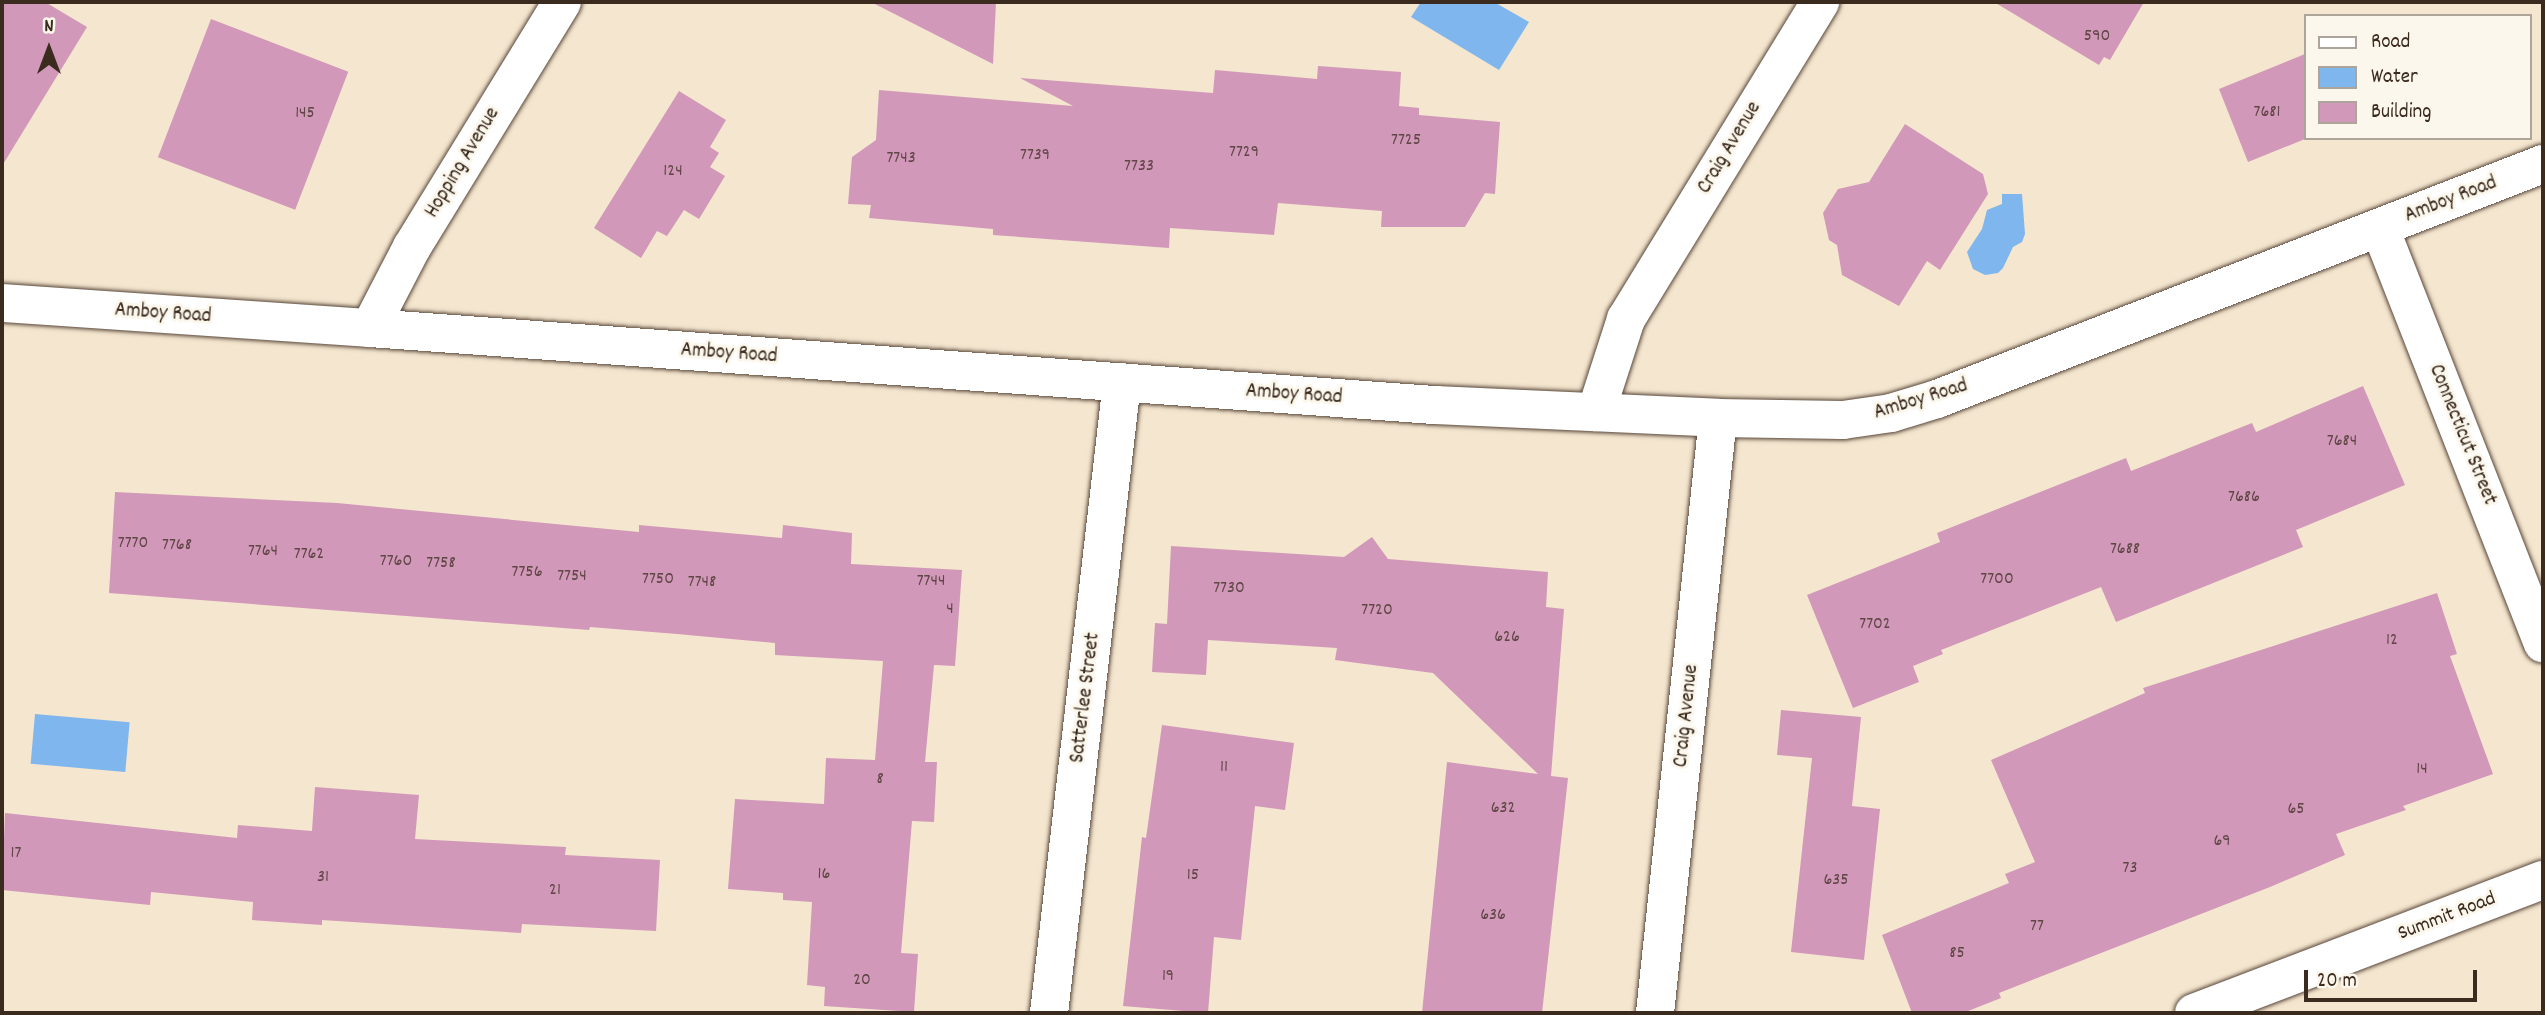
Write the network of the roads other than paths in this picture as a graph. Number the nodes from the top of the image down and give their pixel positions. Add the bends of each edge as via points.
1 (562, 2) edge
2 (1820, 2) edge
3 (2543, 164) edge
4 (2380, 228) junction
5 (2, 303) edge
6 (370, 328) junction
7 (1122, 382) junction
8 (1596, 412) junction
9 (1718, 418) junction
10 (2543, 643) edge
11 (2543, 880) edge
12 (1049, 1013) edge
13 (1655, 1013) edge
14 (2194, 1013) edge

1 - 6 street, Hopping Avenue via 412,247
2 - 8 street, Craig Avenue via 1626,319
3 - 4 street, Amboy Road
4 - 9 street, Amboy Road via 1891,413 1818,421
4 - 10 street, Connecticut Street
5 - 6 street, Amboy Road
6 - 7 street, Amboy Road
7 - 8 street, Amboy Road
7 - 12 street, Satterlee Street
8 - 9 street, Amboy Road
9 - 13 street, Craig Avenue
11 - 14 street, Summit Road

